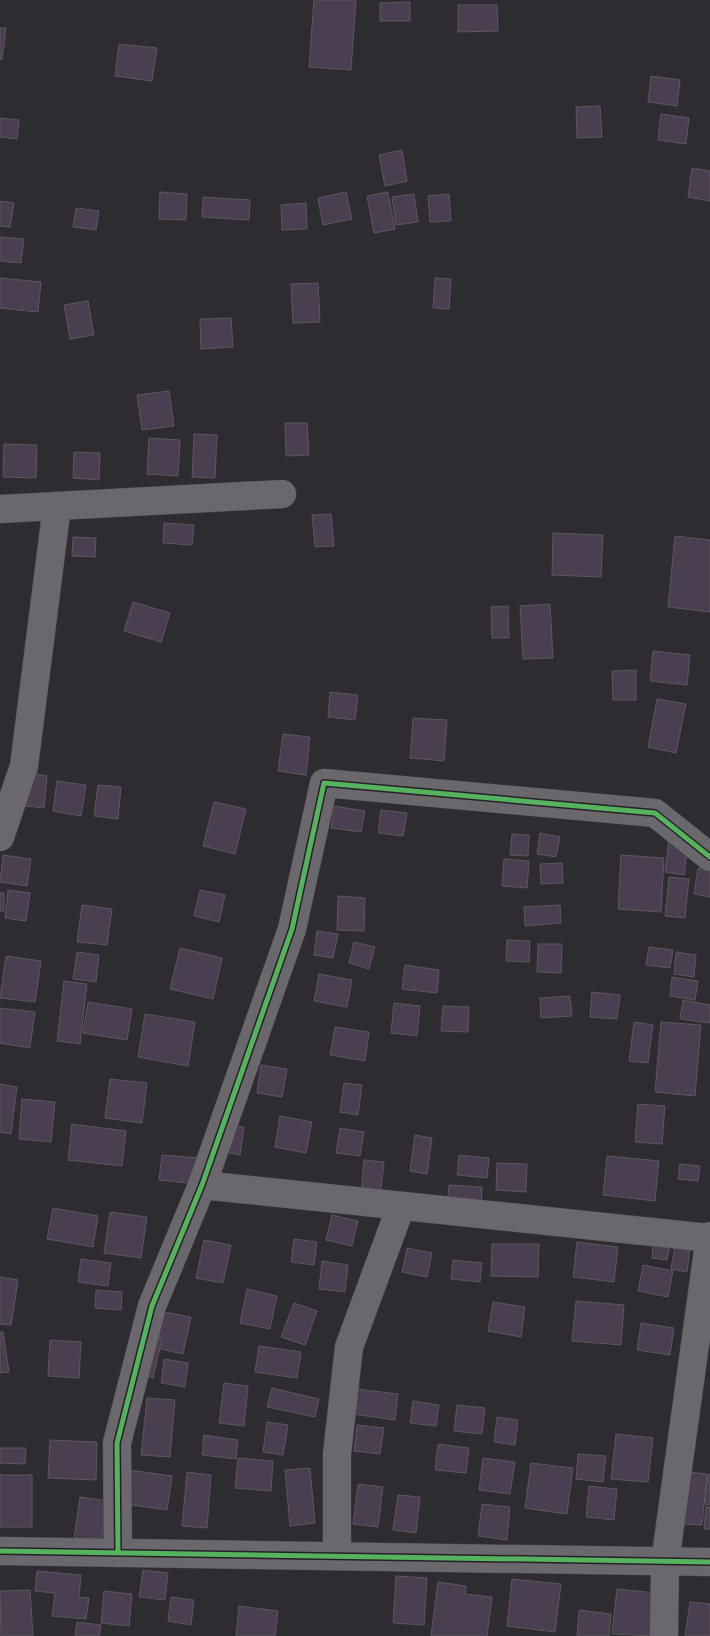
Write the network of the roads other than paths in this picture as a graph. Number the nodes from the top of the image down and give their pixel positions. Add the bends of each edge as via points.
1 (282, 494) dead end
2 (57, 506) junction
3 (0, 509) edge
4 (12, 765) edge
5 (0, 837) edge
6 (710, 857) edge
7 (202, 1185) junction
8 (400, 1206) junction
9 (710, 1237) edge
10 (0, 1551) edge
11 (118, 1553) junction
12 (337, 1556) junction
13 (665, 1562) junction
14 (710, 1562) edge
15 (664, 1636) edge

1 - 2 street
2 - 3 street
2 - 4 street
4 - 5 street
6 - 7 street via 655,813 324,782 292,929
7 - 8 street
7 - 11 street via 152,1306 117,1443
8 - 9 street
8 - 12 street via 349,1347 337,1454
9 - 13 street
10 - 11 street
11 - 12 street
12 - 13 street
13 - 14 street
13 - 15 street

